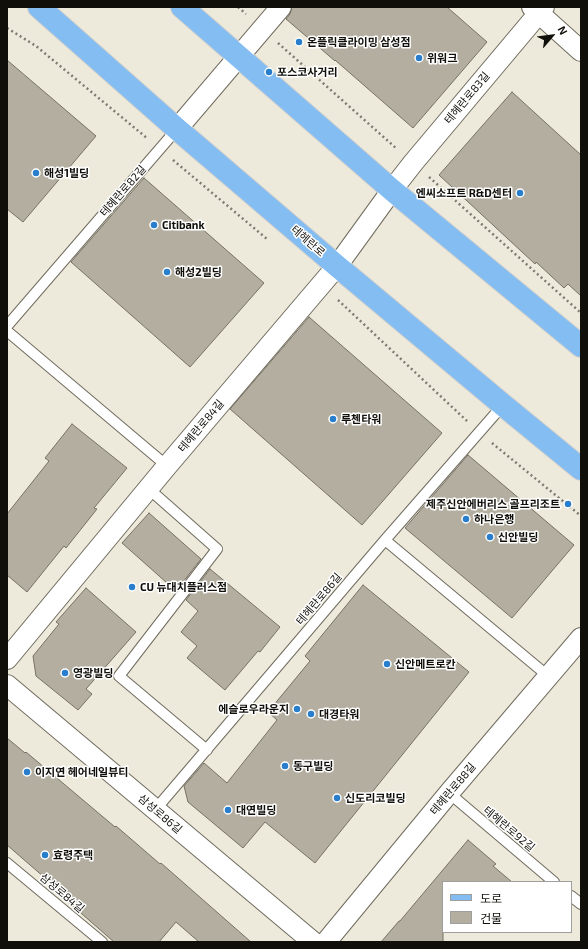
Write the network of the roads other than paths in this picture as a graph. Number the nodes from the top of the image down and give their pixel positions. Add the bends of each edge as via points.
1 (39, 7) edge
2 (182, 7) edge
3 (280, 7) edge
4 (538, 9) edge
5 (581, 51) edge
6 (238, 57) junction
7 (177, 129) junction
8 (392, 190) junction
9 (337, 266) junction
10 (7, 326) edge
11 (7, 331) edge
12 (581, 346) edge
13 (503, 406) junction
14 (167, 466) junction
15 (581, 469) edge
16 (149, 488) junction
17 (385, 540) junction
18 (581, 638) edge
19 (7, 659) edge
20 (548, 676) junction
21 (7, 685) edge
22 (207, 750) junction
23 (449, 793) junction
24 (155, 810) junction
25 (7, 863) edge
26 (553, 881) edge
27 (572, 897) edge
28 (581, 904) edge
29 (102, 942) edge
30 (313, 942) edge
31 (326, 942) edge

1 - 7 main road, 테헤란로
2 - 6 main road
3 - 6 street, 테헤란로82길
4 - 5 street
4 - 8 street, 테헤란로83길
6 - 7 street, 테헤란로82길
6 - 8 main road
7 - 9 main road, 테헤란로
7 - 10 lane, 테헤란로82길
8 - 9 street, 테헤란로84길
8 - 12 main road
9 - 13 main road, 테헤란로
9 - 14 street, 테헤란로84길
11 - 14 lane
13 - 15 main road, 테헤란로
13 - 17 lane, 테헤란로86길
14 - 16 street, 테헤란로84길
16 - 19 street, 테헤란로84길
16 - 22 lane via 217,549 119,676
17 - 20 lane
17 - 22 lane, 테헤란로86길
18 - 20 street, 테헤란로88길
20 - 23 street, 테헤란로88길
21 - 24 street, 삼성로86길
22 - 24 lane, 테헤란로86길
23 - 26 lane, 테헤란로92길
23 - 31 street, 테헤란로88길
24 - 30 street, 삼성로86길
25 - 29 lane, 삼성로84길
27 - 28 lane

